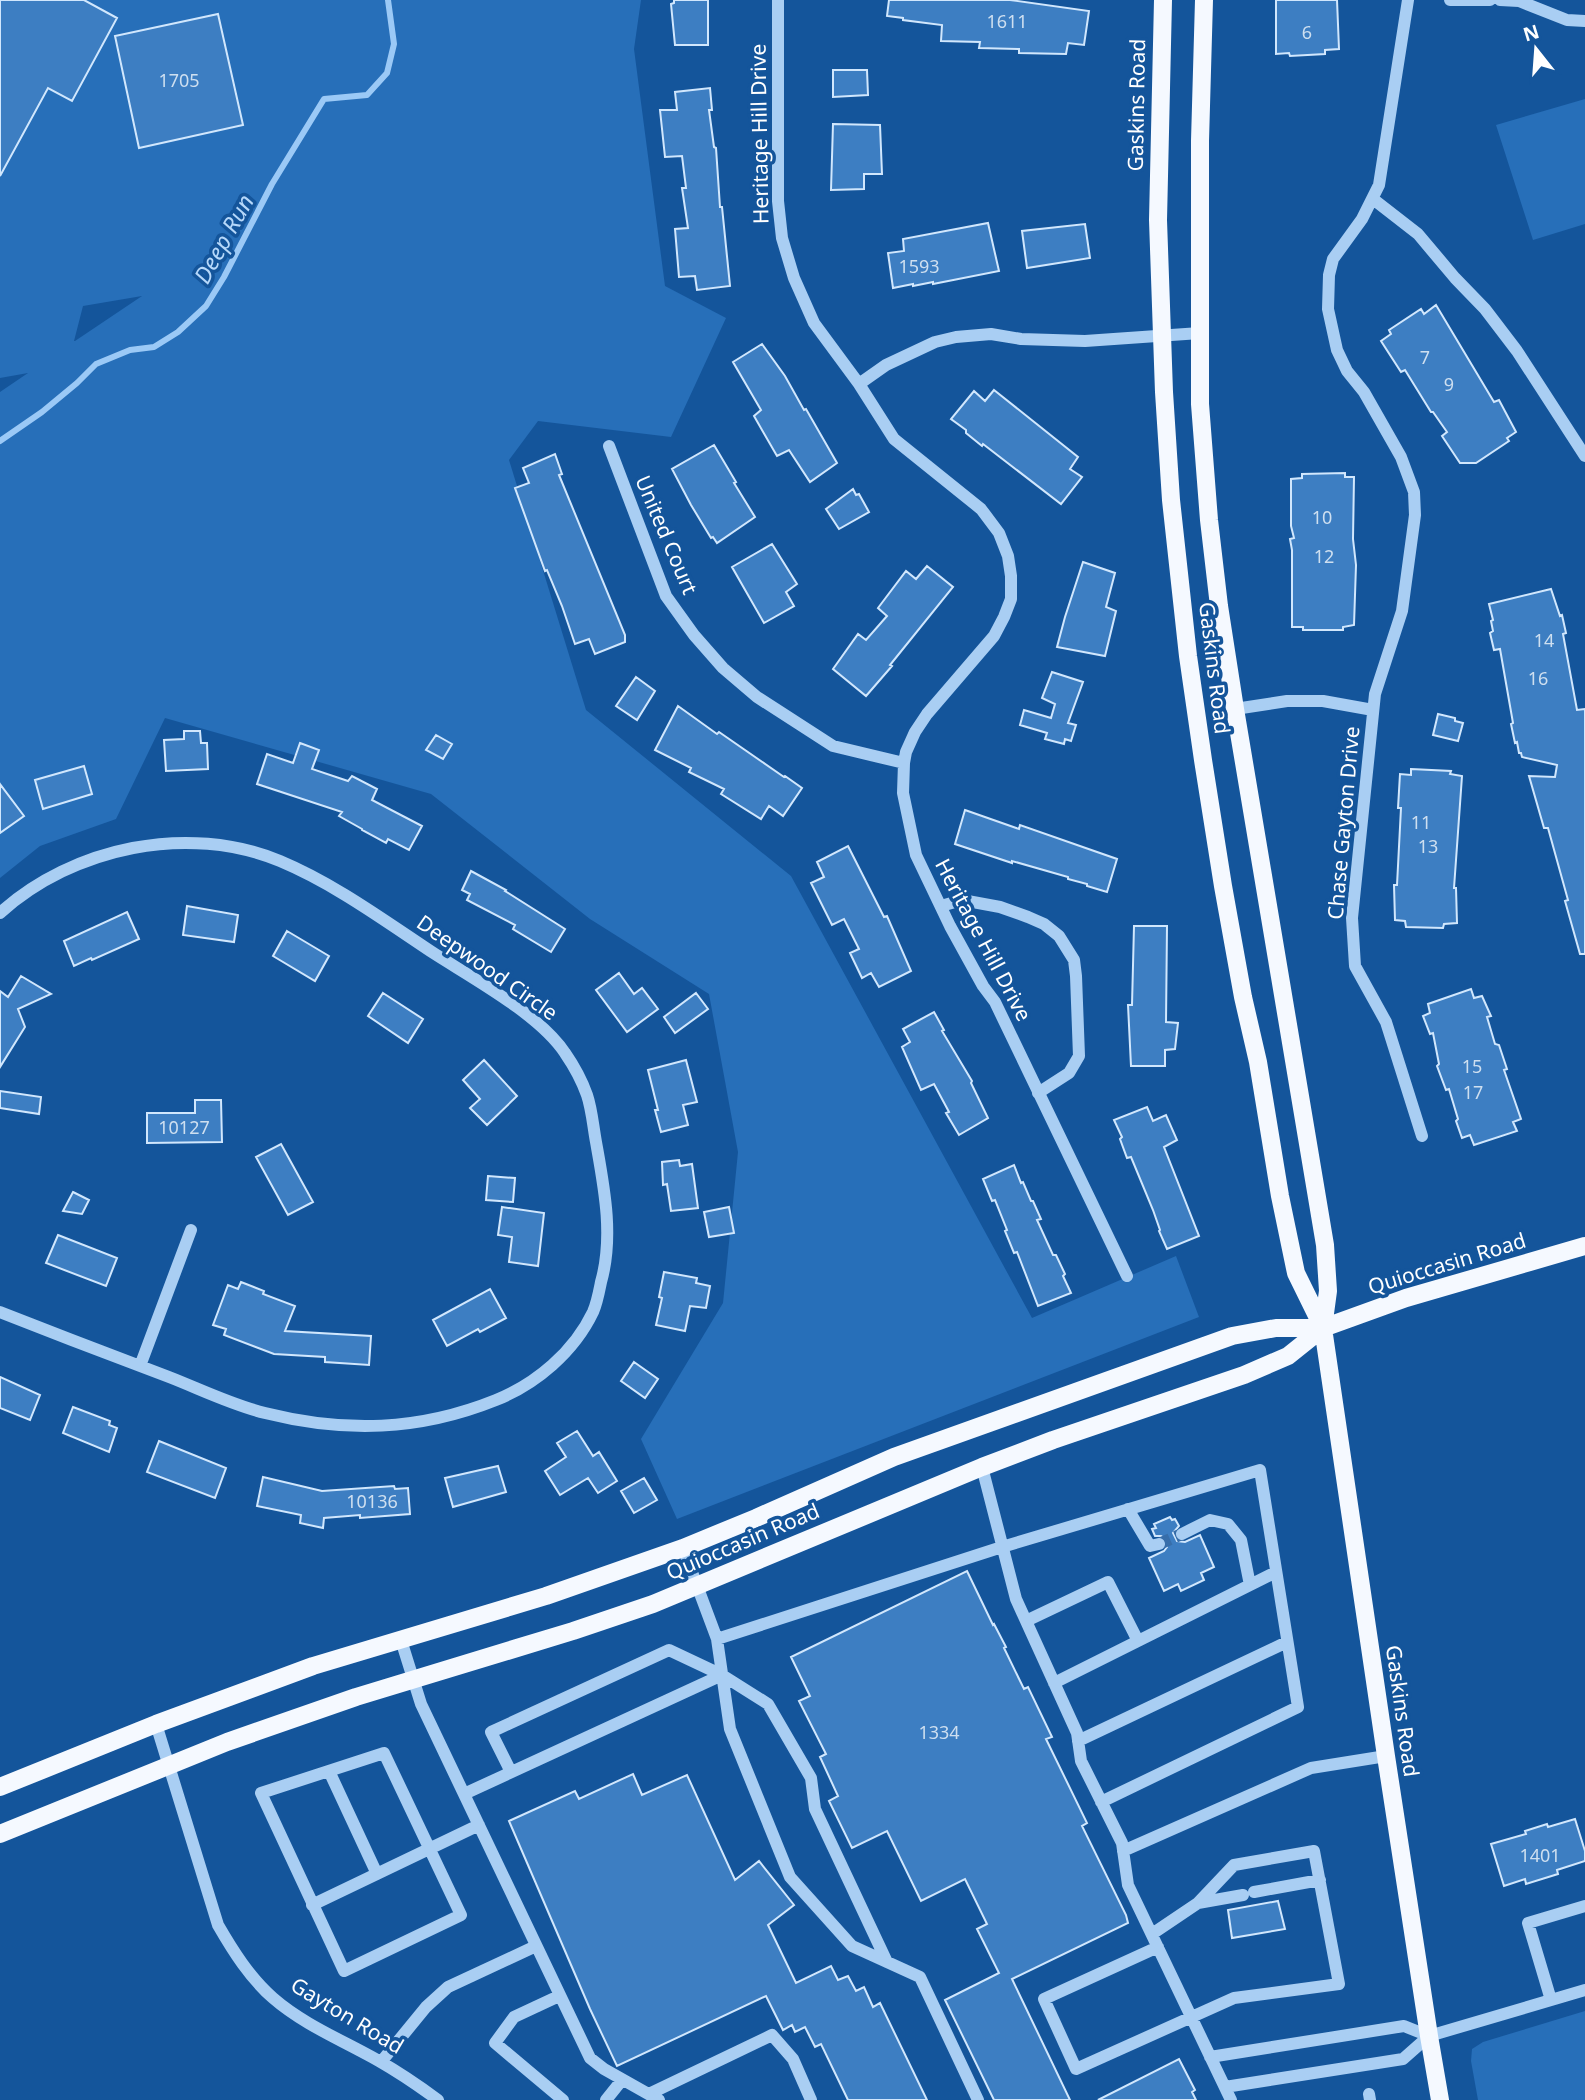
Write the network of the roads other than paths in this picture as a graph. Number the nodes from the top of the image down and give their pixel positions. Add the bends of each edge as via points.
1 (778, 0) edge
2 (1163, 0) edge
3 (1204, 0) edge
4 (1408, 0) edge
5 (1450, 0) edge
6 (1490, 0) edge
7 (1500, 0) edge
8 (1585, 21) edge
9 (1373, 199) junction
10 (1200, 333) junction
11 (1162, 336) junction
12 (859, 384) junction
13 (609, 446) dead end
14 (1585, 456) edge
15 (1235, 709) junction
16 (1373, 710) junction
17 (904, 763) junction
18 (941, 906) junction
19 (0, 913) edge
20 (1038, 1093) junction
21 (1422, 1136) dead end
22 (191, 1230) dead end
23 (1585, 1246) edge
24 (1127, 1276) dead end
25 (0, 1312) edge
26 (1323, 1328) junction
27 (140, 1366) junction
28 (982, 1467) junction
29 (1128, 1510) junction
30 (1182, 1534) tunnel mouth
31 (1159, 1544) dead end
32 (1002, 1547) junction
33 (683, 1548) junction
34 (1276, 1572) junction
35 (1250, 1585) junction
36 (696, 1587) junction
37 (1026, 1621) junction
38 (717, 1639) junction
39 (401, 1640) junction
40 (1138, 1641) junction
41 (1287, 1642) junction
42 (722, 1675) junction
43 (414, 1679) junction
44 (1054, 1683) junction
45 (156, 1724) junction
46 (1078, 1741) junction
47 (1386, 1756) junction
48 (168, 1766) junction
49 (329, 1771) junction
50 (511, 1772) junction
51 (0, 1787) edge
52 (464, 1794) junction
53 (1101, 1802) junction
54 (478, 1825) junction
55 (0, 1834) edge
56 (429, 1849) junction
57 (1124, 1851) junction
58 (377, 1874) junction
59 (1320, 1880) junction
60 (1198, 1903) junction
61 (312, 1905) junction
62 (1585, 1906) edge
63 (1152, 1934) junction
64 (536, 1946) junction
65 (1158, 1947) junction
66 (887, 1962) junction
67 (1585, 1990) edge
68 (559, 1996) junction
69 (1551, 2000) junction
70 (1191, 2016) junction
71 (1429, 2036) junction
72 (1210, 2057) junction
73 (381, 2062) junction
74 (622, 2080) junction
75 (1225, 2087) junction
76 (654, 2097) edge
77 (438, 2100) edge
78 (564, 2100) edge
79 (606, 2100) edge
80 (811, 2100) edge
81 (978, 2100) edge
82 (1231, 2100) edge
83 (1440, 2100) edge

1 - 12 street, Heritage Hill Drive via 782,238 814,323
2 - 11 main road, Gaskins Road via 1158,220
3 - 10 main road, Gaskins Road
4 - 9 street, Chase Gayton Drive
5 - 6 street
7 - 8 street via 1519,1 1567,20
9 - 14 street via 1419,234 1485,309
9 - 16 street, Chase Gayton Drive via 1333,259 1328,309 1337,350 1401,457 1413,492 1415,515 1402,611
10 - 11 street
10 - 15 main road, Gaskins Road via 1209,520
11 - 12 street via 1085,341 990,334 956,337 886,365
11 - 26 main road, Gaskins Road via 1171,500 1188,656 1223,886 1296,1273
12 - 17 street, Heritage Hill Drive via 894,439 981,509 1009,556 1011,599 994,636 921,723
13 - 17 street, United Court via 667,596 723,668 833,746
15 - 16 street, Chase Gayton Drive via 1323,701
15 - 26 main road, Gaskins Road via 1325,1245 1328,1291
16 - 21 street, Chase Gayton Drive via 1352,919 1355,965 1386,1022
17 - 18 street, Heritage Hill Drive via 903,793 916,855
18 - 20 street, Heritage Hill Drive via 995,1002
18 - 20 street via 962,900 1028,917 1059,936 1074,960 1079,1056 1069,1073
19 - 27 street, Deepwood Circle via 54,875 84,861 137,847 195,844 237,848 278,860 329,885 513,1005 554,1038 586,1091 608,1230 606,1263 594,1309 582,1331 551,1367 529,1384 482,1405 423,1421 329,1426 262,1412
20 - 24 street, Heritage Hill Drive
22 - 27 street
23 - 26 main road, Quioccasin Road via 1406,1298
25 - 27 street, Deepwood Circle
26 - 28 main road, Quioccasin Road via 1288,1356 1244,1376
26 - 33 main road, Quioccasin Road via 1276,1328 1232,1336 894,1457
26 - 47 main road, Gaskins Road
28 - 32 street
28 - 36 main road, Quioccasin Road
29 - 31 street via 1150,1546
29 - 32 street
29 - 34 street via 1260,1470
30 - 35 street via 1210,1520 1228,1524 1241,1540
32 - 37 street
32 - 38 street
33 - 36 street
33 - 39 main road, Quioccasin Road
34 - 35 street
34 - 41 street
35 - 40 street
36 - 38 street
36 - 43 main road, Quioccasin Road via 573,1632
37 - 40 street via 1108,1581
37 - 44 street
38 - 42 street
39 - 43 street
39 - 45 main road, Quioccasin Road via 313,1666
40 - 44 street
41 - 46 street
41 - 53 street via 1298,1707
42 - 50 street
42 - 50 street via 669,1650 491,1732
42 - 66 street via 768,1704 811,1778 815,1809
42 - 66 street via 730,1729 790,1877 852,1946
43 - 48 main road, Quioccasin Road
43 - 52 street via 421,1704
44 - 46 street
45 - 48 street, Gayton Road
45 - 51 main road
46 - 53 street via 1080,1762
47 - 57 street via 1311,1768
47 - 71 main road, Gaskins Road
48 - 55 main road
48 - 73 street, Gayton Road via 207,1896 231,1948 251,1975 290,2011
49 - 56 street via 384,1753
49 - 58 street
49 - 61 street via 261,1793
50 - 52 street
52 - 54 street
53 - 57 street
54 - 56 street
54 - 64 street
56 - 58 street
56 - 61 street via 461,1915 344,1971
57 - 63 street via 1128,1885
58 - 61 street
59 - 60 street
59 - 60 street via 1314,1851 1234,1865
59 - 70 street via 1339,1984 1234,1998
60 - 63 street
62 - 69 street via 1528,1923
63 - 65 street
64 - 68 street
64 - 73 street via 448,1987
65 - 70 street
65 - 70 street via 1044,1999 1076,2069
66 - 81 street via 920,1977
67 - 69 street
68 - 74 street via 590,2058
68 - 78 street via 514,2017 495,2043
69 - 71 street
70 - 72 street
71 - 72 street via 1404,2026
71 - 75 street via 1403,2059
71 - 83 main road, Gaskins Road
72 - 75 street
73 - 77 street, Gayton Road
74 - 76 street
74 - 79 street
75 - 82 street
76 - 80 street via 772,2035 793,2059

